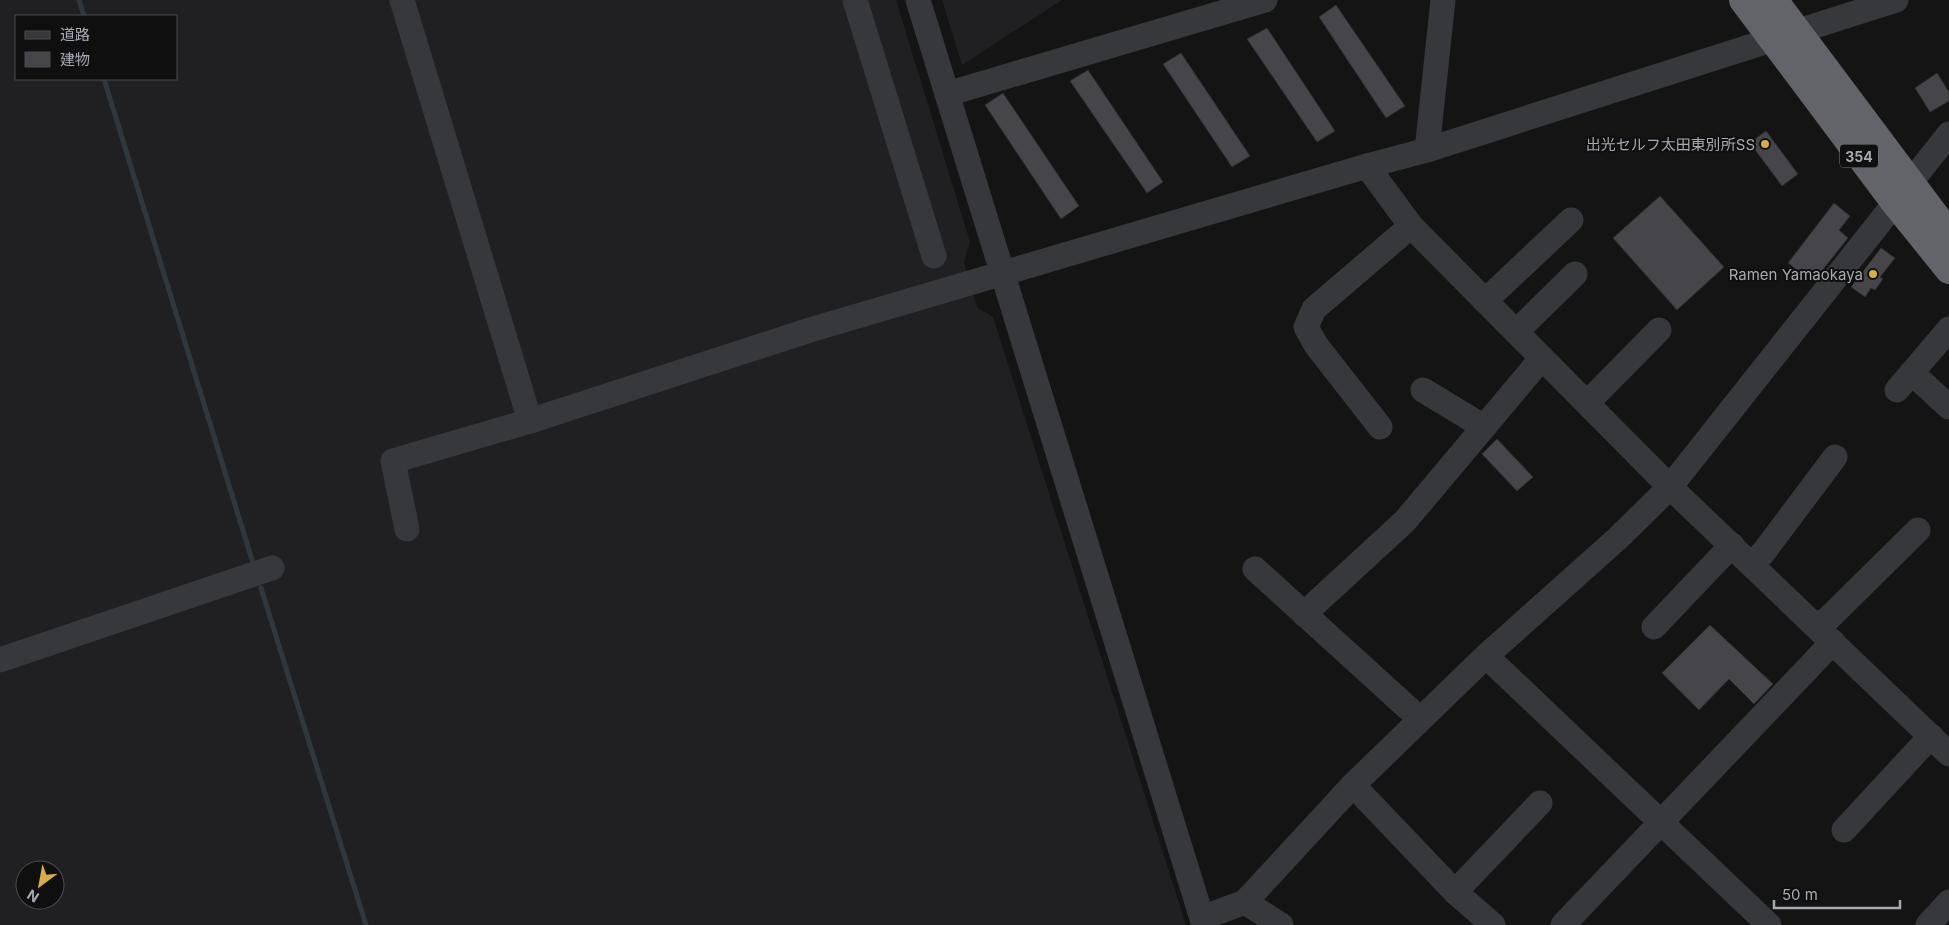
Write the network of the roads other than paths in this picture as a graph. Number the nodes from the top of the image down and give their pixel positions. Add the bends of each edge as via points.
1 (402, 0) edge
2 (855, 0) edge
3 (918, 0) edge
4 (1265, 0) edge
5 (1443, 0) edge
6 (1743, 0) edge
7 (1774, 0) edge
8 (1896, 0) edge
9 (1784, 36) junction
10 (947, 94) junction
11 (1949, 134) edge
12 (1427, 150) junction
13 (1367, 166) junction
14 (1902, 193) junction
15 (1571, 220) dead end
16 (1411, 226) junction
17 (1949, 234) edge
18 (934, 256) dead end
19 (1949, 270) edge
20 (1003, 274) junction
21 (1575, 274) dead end
22 (1485, 301) junction
23 (1949, 329) edge
24 (1659, 330) dead end
25 (1516, 332) junction
26 (1542, 358) junction
27 (1423, 390) dead end
28 (1587, 403) junction
29 (1949, 408) edge
30 (530, 421) junction
31 (1380, 427) dead end
32 (1484, 427) junction
33 (1835, 456) dead end
34 (1670, 487) junction
35 (408, 530) dead end
36 (1918, 530) dead end
37 (1732, 545) junction
38 (1751, 564) junction
39 (272, 568) dead end
40 (1255, 569) dead end
41 (1304, 614) junction
42 (1654, 627) dead end
43 (1825, 634) junction
44 (1486, 656) junction
45 (0, 660) edge
46 (1420, 719) junction
47 (1931, 736) junction
48 (1949, 754) edge
49 (1353, 784) junction
50 (1540, 803) dead end
51 (1660, 822) junction
52 (1844, 830) dead end
53 (1455, 892) junction
54 (1245, 902) junction
55 (1949, 902) edge
56 (1203, 921) edge
57 (1281, 925) edge
58 (1492, 925) edge
59 (1562, 925) edge
60 (1769, 925) edge
61 (1928, 925) edge

1 - 30 street
2 - 18 street
3 - 10 street
4 - 10 street
5 - 12 street
6 - 9 highway, 354
7 - 9 highway, 354
8 - 9 street
9 - 12 street
9 - 14 highway, 354
10 - 20 street
11 - 14 street
12 - 13 street
13 - 16 street
13 - 20 street
14 - 17 highway, 354
14 - 19 highway, 354
14 - 34 street
15 - 22 street
16 - 22 street
16 - 31 street via 1314,309 1306,327 1316,345
20 - 30 street via 810,330
20 - 56 street
21 - 25 street
22 - 25 street
23 - 29 street via 1905,381
24 - 28 street
25 - 26 street
26 - 28 street
26 - 32 street
27 - 32 street
28 - 34 street
30 - 35 street via 393,461
32 - 41 street via 1405,521
33 - 38 street via 1763,553
34 - 37 street
34 - 44 street
36 - 43 street via 1828,618
37 - 38 street
37 - 42 street
38 - 43 street
39 - 45 street
40 - 41 street
41 - 46 street
43 - 47 street
43 - 51 street
44 - 46 street
44 - 51 street
46 - 49 street
47 - 48 street
47 - 52 street
49 - 53 street
49 - 54 street
50 - 53 street
51 - 59 street
51 - 60 street
53 - 58 street
54 - 56 street
54 - 57 street
55 - 61 street

